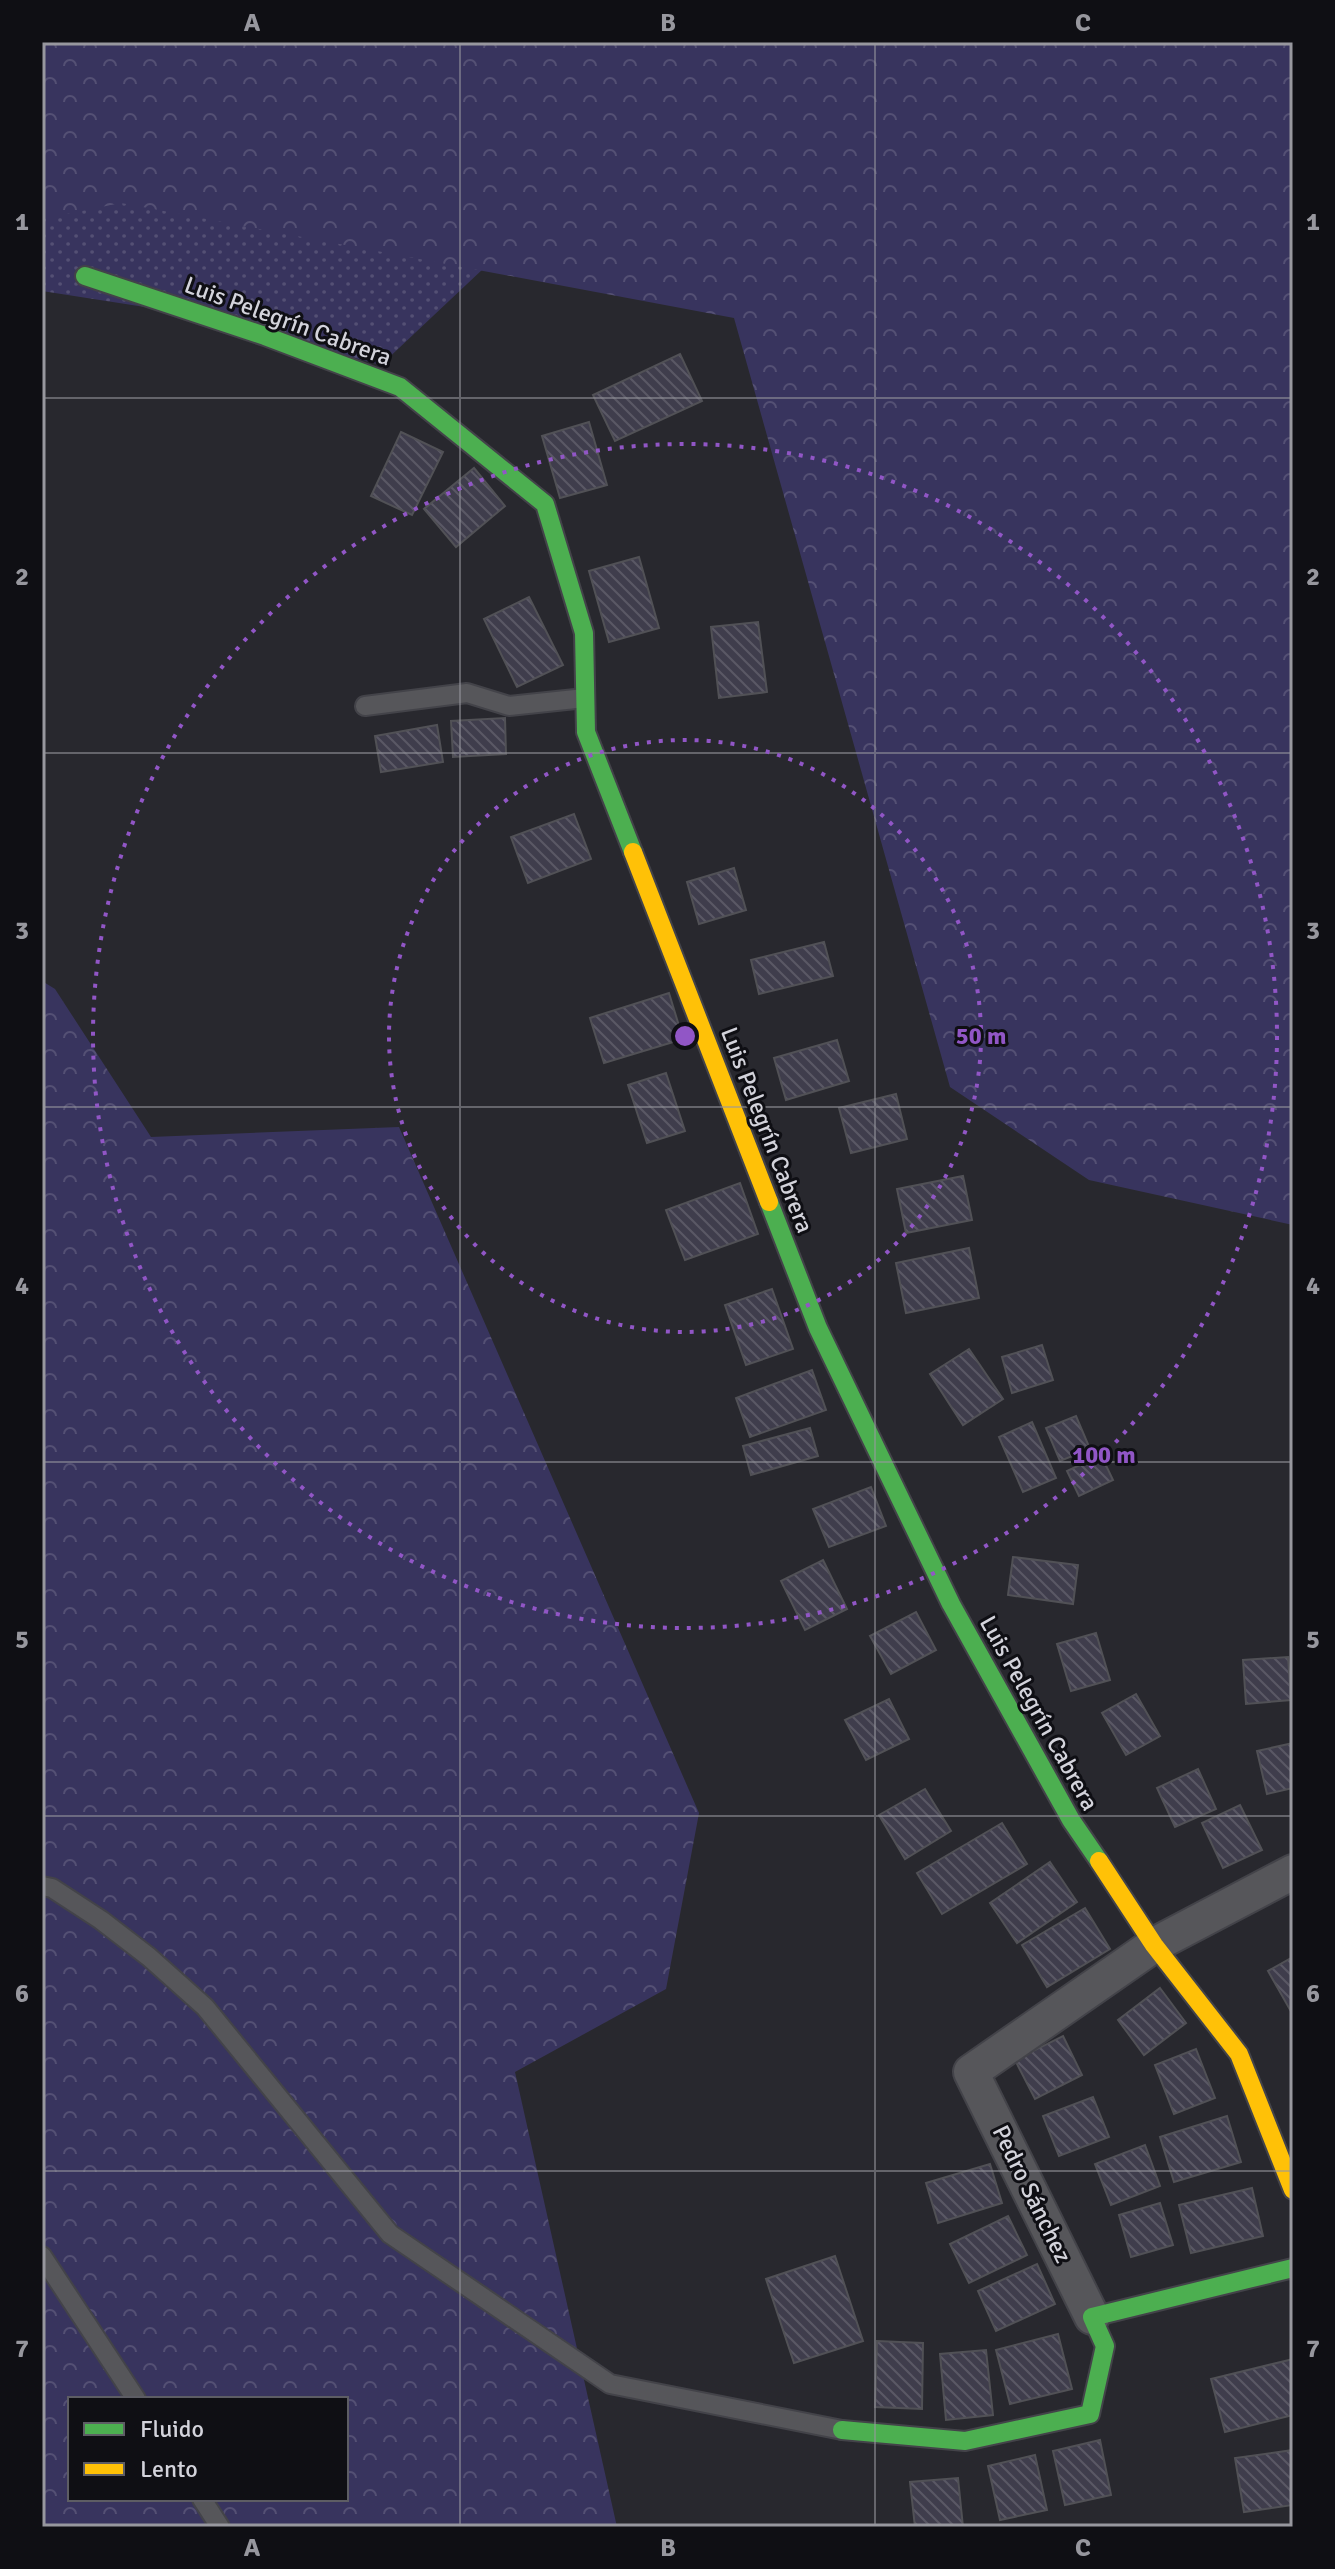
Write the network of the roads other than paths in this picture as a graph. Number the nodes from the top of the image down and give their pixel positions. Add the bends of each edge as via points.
1 (85, 276) dead end
2 (585, 698) junction
3 (365, 706) dead end
4 (1293, 1872) edge
5 (42, 1886) edge
6 (1154, 1945) junction
7 (1293, 2190) edge
8 (42, 2256) edge
9 (1293, 2268) edge
10 (1092, 2317) junction
11 (135, 2397) edge
12 (842, 2430) joint
13 (203, 2501) edge
14 (220, 2527) edge

1 - 2 street, Luis Pelegrín Cabrera via 400,387 545,504 584,633
2 - 3 lane via 509,706 467,693
2 - 6 street, Luis Pelegrín Cabrera via 586,732 818,1328 951,1604 1071,1820
4 - 6 street
5 - 12 lane via 101,1920 205,2007 390,2234 610,2384
6 - 7 street, Luis Pelegrín Cabrera via 1239,2054
6 - 10 street, Pedro Sánchez via 971,2072
8 - 11 lane
9 - 10 street
10 - 12 street via 1105,2346 1090,2414 965,2441
13 - 14 lane

